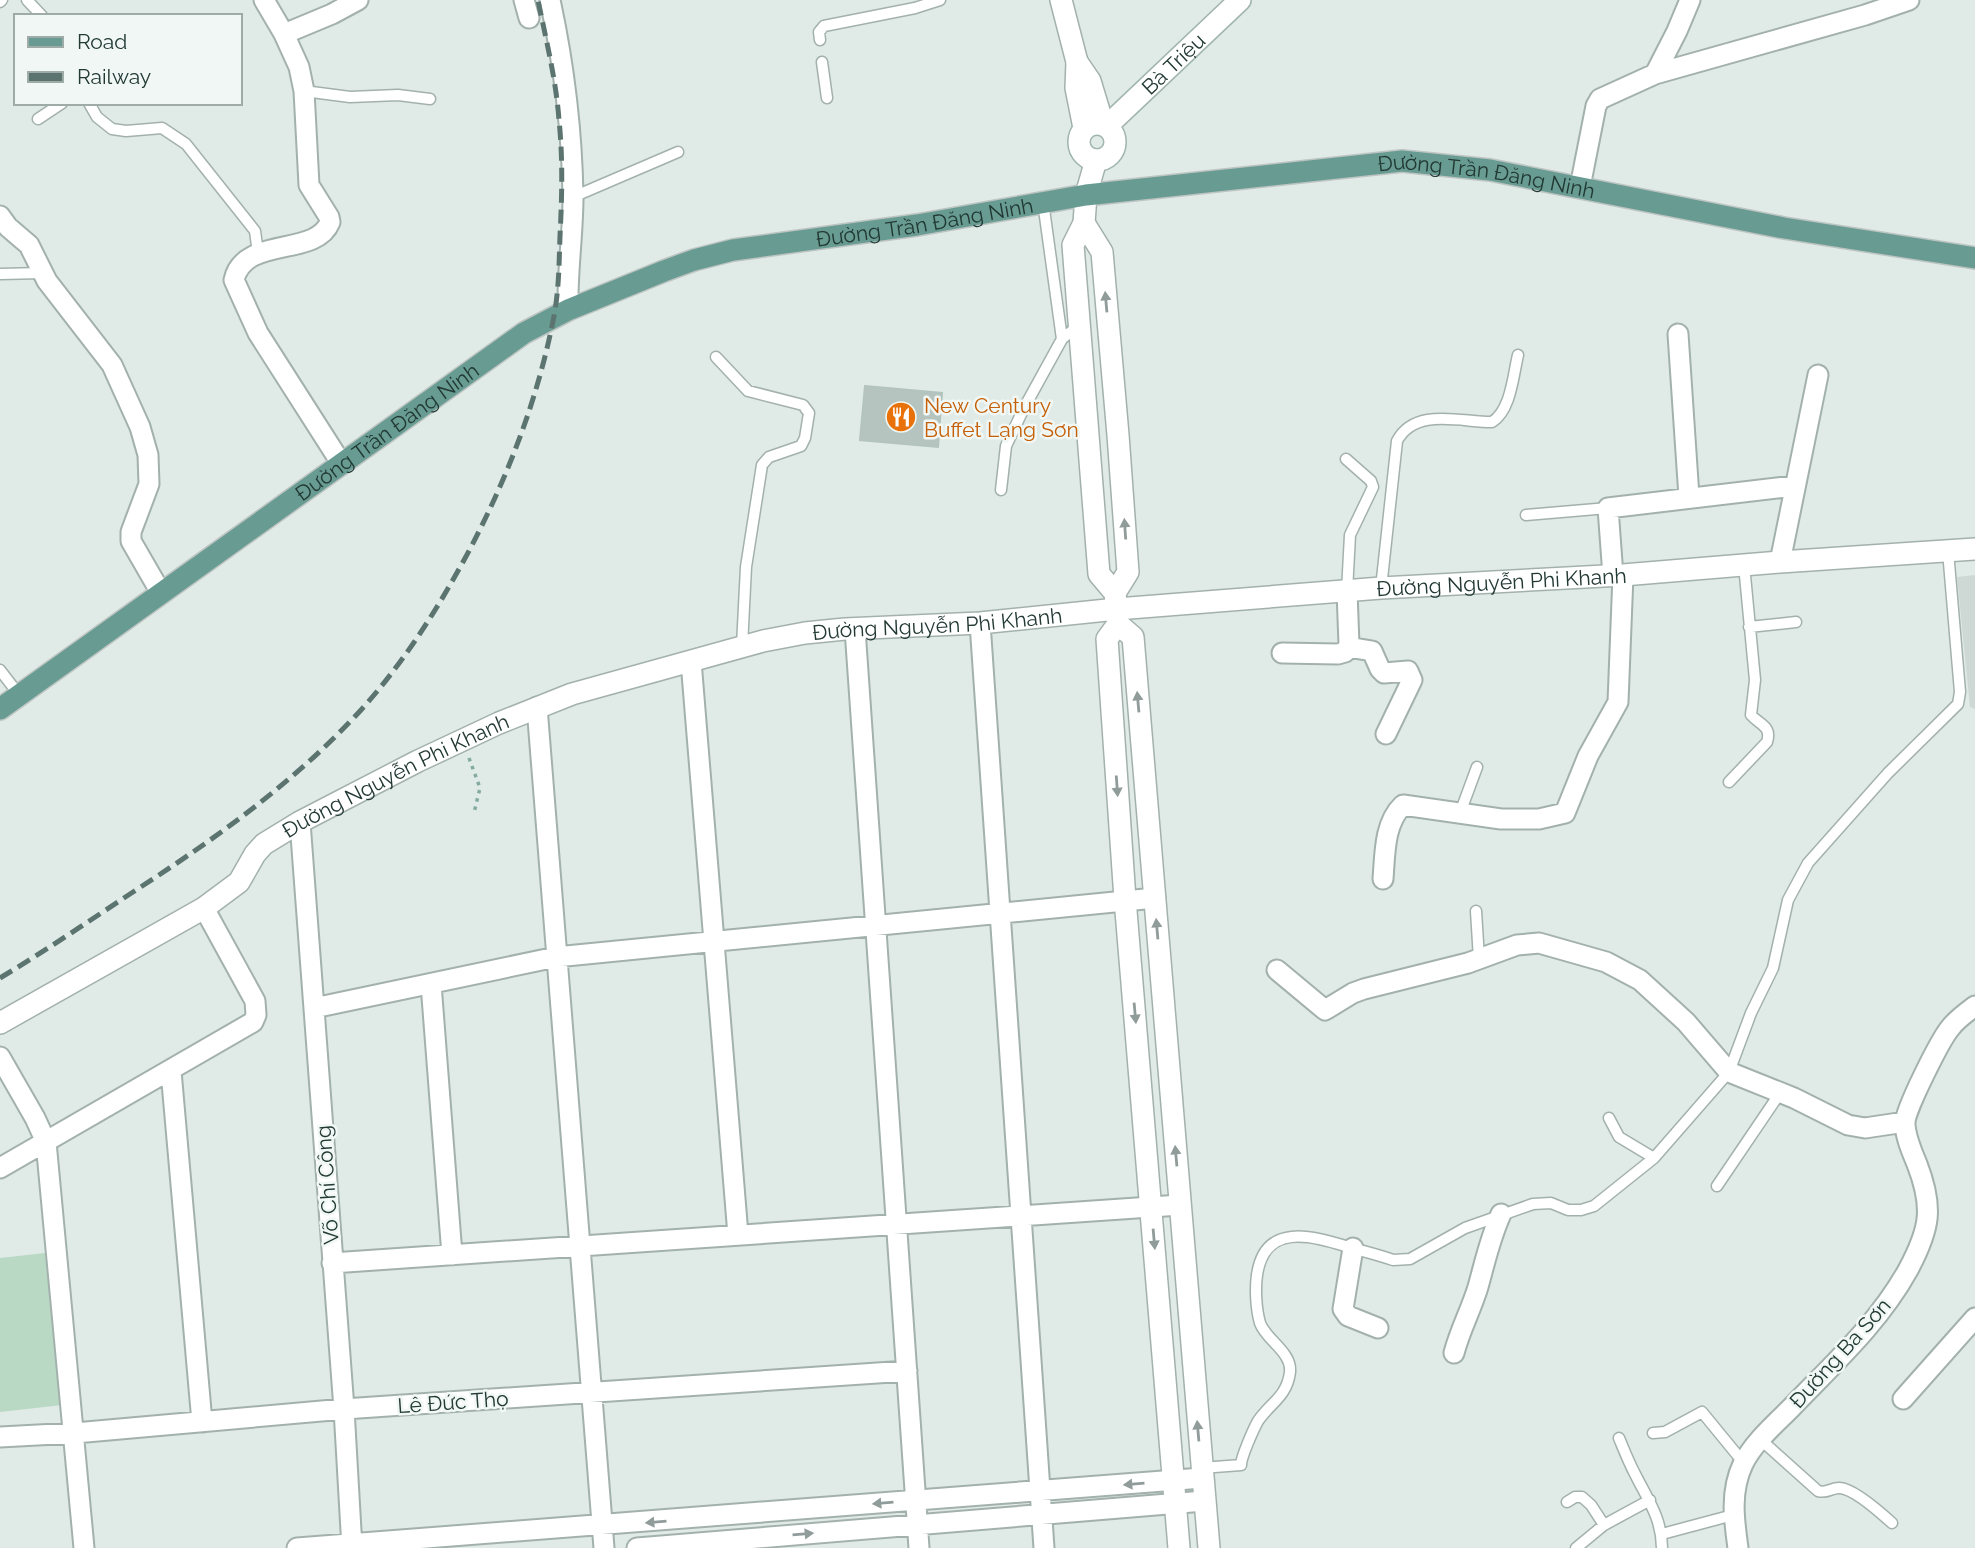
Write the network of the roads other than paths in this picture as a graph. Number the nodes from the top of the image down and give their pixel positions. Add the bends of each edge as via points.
1 (27, 0) edge
2 (264, 0) edge
3 (358, 0) edge
4 (550, 0) edge
5 (940, 0) edge
6 (1061, 0) edge
7 (1240, 0) edge
8 (1690, 0) edge
9 (1909, 0) edge
10 (40, 14) edge
11 (284, 34) junction
12 (820, 40) dead end
13 (822, 62) dead end
14 (1655, 74) junction
15 (304, 91) junction
16 (827, 98) dead end
17 (430, 99) dead end
18 (59, 105) edge
19 (90, 105) edge
20 (38, 119) dead end
21 (1098, 126) junction
22 (678, 152) dead end
23 (1097, 160) junction
24 (1580, 187) junction
25 (1086, 195) junction
26 (573, 197) junction
27 (1043, 202) junction
28 (0, 216) edge
29 (1084, 223) junction
30 (258, 253) junction
31 (1975, 258) edge
32 (42, 273) junction
33 (0, 274) edge
34 (568, 310) junction
35 (1079, 325) junction
36 (1678, 334) dead end
37 (1062, 339) junction
38 (1518, 355) dead end
39 (716, 357) dead end
40 (1818, 375) dead end
41 (1346, 459) dead end
42 (341, 463) junction
43 (1794, 486) junction
44 (1001, 490) dead end
45 (1689, 497) junction
46 (1608, 508) junction
47 (1526, 515) dead end
48 (1975, 549) edge
49 (1948, 551) junction
50 (1780, 562) junction
51 (1744, 565) junction
52 (1618, 575) junction
53 (1381, 589) junction
54 (1347, 591) junction
55 (161, 593) junction
56 (1116, 609) junction
57 (1796, 622) dead end
58 (980, 624) junction
59 (1749, 626) junction
60 (855, 629) junction
61 (742, 646) junction
62 (1348, 647) junction
63 (1282, 653) dead end
64 (691, 661) junction
65 (0, 670) edge
66 (20, 696) junction
67 (537, 707) junction
68 (0, 709) edge
69 (1386, 734) dead end
70 (1477, 767) dead end
71 (1729, 782) dead end
72 (1460, 813) junction
73 (300, 822) junction
74 (1383, 878) dead end
75 (1155, 898) junction
76 (1125, 899) junction
77 (204, 908) junction
78 (1476, 911) dead end
79 (1000, 912) junction
80 (875, 925) junction
81 (714, 941) junction
82 (556, 957) junction
83 (1479, 959) junction
84 (1277, 970) dead end
85 (430, 984) junction
86 (1975, 1006) edge
87 (314, 1009) junction
88 (0, 1023) edge
89 (0, 1057) edge
90 (171, 1071) junction
91 (1729, 1072) junction
92 (1780, 1093) junction
93 (1609, 1118) dead end
94 (1905, 1122) junction
95 (46, 1142) junction
96 (1654, 1158) junction
97 (0, 1168) edge
98 (1717, 1186) dead end
99 (1180, 1205) junction
100 (1151, 1208) junction
101 (1501, 1214) junction
102 (1021, 1216) junction
103 (897, 1224) junction
104 (738, 1235) junction
105 (579, 1246) junction
106 (1353, 1248) junction
107 (452, 1255) junction
108 (332, 1263) junction
109 (1975, 1318) edge
110 (1378, 1328) dead end
111 (1454, 1353) dead end
112 (907, 1371) junction
113 (591, 1392) junction
114 (1903, 1399) dead end
115 (344, 1409) junction
116 (202, 1422) junction
117 (75, 1433) junction
118 (1653, 1433) dead end
119 (0, 1437) edge
120 (1619, 1438) dead end
121 (1761, 1440) junction
122 (1743, 1462) junction
123 (1202, 1473) junction
124 (1174, 1480) junction
125 (1040, 1492) junction
126 (1650, 1500) junction
127 (916, 1501) junction
128 (1204, 1501) junction
129 (1567, 1502) dead end
130 (1175, 1504) junction
131 (1041, 1515) junction
132 (1733, 1515) junction
133 (1892, 1523) dead end
134 (917, 1525) junction
135 (1604, 1525) junction
136 (602, 1526) junction
137 (1662, 1534) junction
138 (352, 1546) edge
139 (84, 1548) edge
140 (297, 1548) edge
141 (604, 1548) edge
142 (637, 1548) edge
143 (919, 1548) edge
144 (1044, 1548) edge
145 (1179, 1548) edge
146 (1209, 1548) edge
147 (1576, 1548) edge
148 (1662, 1548) edge
149 (1738, 1548) edge

1 - 10 lane
2 - 11 street
3 - 11 street
4 - 26 street via 565,85
5 - 12 lane via 824,26
6 - 21 street via 1077,62 1090,81
7 - 21 street, Bà Triệu
8 - 14 street
9 - 14 street
11 - 15 street via 296,56
13 - 16 lane
14 - 24 street via 1600,99
15 - 17 lane
15 - 30 street via 309,185 330,225 298,244
18 - 20 lane
19 - 30 lane via 112,130 162,128 186,144 255,231
21 - 23 street via 1112,131 1116,144 1109,156
21 - 23 street via 1079,136 1080,149
22 - 26 lane
23 - 25 street
24 - 25 main road, Đường Trần Đăng Ninh via 1458,165 1402,161
24 - 31 main road, Đường Trần Đăng Ninh via 1784,228
25 - 27 main road, Đường Trần Đăng Ninh
25 - 29 street
26 - 34 street
27 - 34 main road, Đường Trần Đăng Ninh via 733,250 694,260
27 - 37 lane
28 - 32 street via 29,245
29 - 35 street via 1073,245
56 -> 29 street via 1128,572 1118,435 1102,252
30 - 42 street via 236,271 235,283 258,333
32 - 33 lane
32 - 55 street via 117,374 145,441 149,484 130,537
34 - 42 main road, Đường Trần Đăng Ninh via 524,333
35 - 37 lane
35 - 56 street via 1099,574
36 - 45 street
37 - 44 lane via 1006,446
38 - 53 lane via 1504,411 1492,422 1429,420 1407,427 1401,434
39 - 61 lane via 748,391 803,405 809,413 801,446 769,457 762,465 746,567
40 - 43 street
41 - 54 lane via 1373,487 1350,535
42 - 55 main road, Đường Trần Đăng Ninh
43 - 45 street
43 - 50 street
45 - 46 street
46 - 47 lane
46 - 52 street
48 - 49 street, Đường Nguyễn Phi Khanh
49 - 50 street, Đường Nguyễn Phi Khanh
49 - 91 lane via 1958,704 1888,773 1808,863 1788,900 1777,956
50 - 51 street, Đường Nguyễn Phi Khanh
51 - 52 street, Đường Nguyễn Phi Khanh
51 - 59 lane
52 - 53 street, Đường Nguyễn Phi Khanh
52 - 72 street via 1618,702 1588,756 1565,813 1524,820
53 - 54 street, Đường Nguyễn Phi Khanh
54 - 56 street, Đường Nguyễn Phi Khanh
54 - 62 street
55 - 66 main road, Đường Trần Đăng Ninh
56 - 58 street, Đường Nguyễn Phi Khanh
75 -> 56 street via 1133,637
56 -> 76 street via 1107,639
57 - 59 lane
58 - 60 street, Đường Nguyễn Phi Khanh
58 - 79 street
59 - 71 lane via 1755,680 1751,715 1767,727 1769,735
60 - 61 street, Đường Nguyễn Phi Khanh
60 - 80 street
61 - 64 street, Đường Nguyễn Phi Khanh
62 - 63 street via 1338,654
62 - 69 street via 1373,651 1384,673 1408,671 1412,675
64 - 67 street, Đường Nguyễn Phi Khanh
64 - 81 street
65 - 66 lane
66 - 68 main road, Đường Trần Đăng Ninh
67 - 73 street, Đường Nguyễn Phi Khanh
67 - 82 street
70 - 72 lane
72 - 74 street via 1408,804 1400,807 1389,830
73 - 77 street, Đường Nguyễn Phi Khanh via 264,844 239,882
73 - 87 street, Võ Chí Công
75 - 76 street
99 -> 75 street
76 - 79 street
76 -> 100 street
77 - 88 street, Đường Nguyễn Phi Khanh
77 - 90 street via 255,1001 256,1015 249,1027
78 - 83 lane
79 - 80 street
79 - 102 street
80 - 81 street
80 - 103 street
81 - 82 street
81 - 104 street
82 - 85 street
82 - 105 street
83 - 84 street via 1353,993 1325,1010
83 - 91 street via 1531,943 1606,962 1657,993
85 - 87 street
85 - 107 street
86 - 94 street via 1939,1045
87 - 108 street, Võ Chí Công
89 - 95 street
90 - 95 street
90 - 116 street
91 - 92 street
91 - 96 lane
92 - 94 street via 1848,1125 1866,1128
92 - 98 lane
93 - 96 lane via 1619,1138
94 - 121 street, Đường Ba Sơn via 1929,1198 1928,1220 1908,1270 1871,1325
95 - 97 street
95 - 117 street
96 - 101 lane via 1594,1206 1568,1210 1543,1202
99 - 100 street
123 -> 99 street
100 - 102 street
100 -> 124 street
101 - 106 lane via 1405,1261
101 - 111 street
102 - 103 street
102 - 125 street
103 - 104 street
103 - 112 street
104 - 105 street
105 - 107 street
105 - 113 street
106 - 110 street via 1343,1309 1348,1316
106 - 123 lane via 1294,1236 1274,1242 1262,1253 1256,1279 1259,1316 1266,1334 1288,1359 1290,1374 1277,1402 1256,1423 1241,1465
107 - 108 street
108 - 115 street, Võ Chí Công
109 - 114 street
112 - 113 street, Lê Đức Thọ
112 - 127 street
113 - 115 street, Lê Đức Thọ
113 - 136 street
115 - 116 street, Lê Đức Thọ
115 - 138 street, Võ Chí Công
116 - 117 street, Lê Đức Thọ
117 - 119 street, Lê Đức Thọ
117 - 139 street
118 - 122 lane via 1702,1412
120 - 126 lane
121 - 122 street, Đường Ba Sơn
121 - 133 lane via 1818,1491 1846,1489
122 - 132 street, Đường Ba Sơn
123 - 124 street
123 - 128 street
124 -> 125 street
124 - 130 street
125 - 127 street
125 - 131 street
126 - 135 lane
126 - 137 lane
127 - 134 street
127 -> 136 street
128 - 130 street
128 - 146 street
129 - 135 lane via 1582,1497
130 - 131 street
130 - 145 street
131 - 134 street
131 - 144 street
132 - 137 lane
132 - 149 street, Đường Ba Sơn
142 -> 134 street
134 - 143 street
135 - 147 lane
136 - 138 street
136 - 141 street
137 - 148 lane
138 - 140 street

